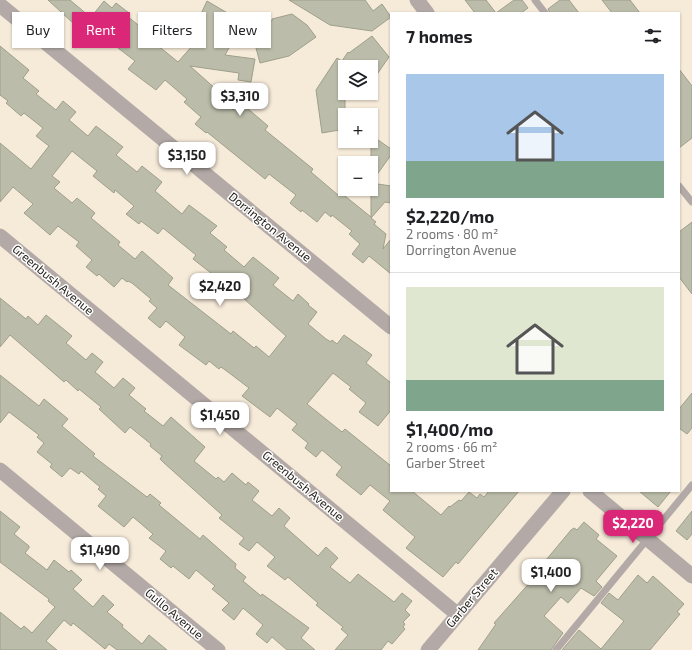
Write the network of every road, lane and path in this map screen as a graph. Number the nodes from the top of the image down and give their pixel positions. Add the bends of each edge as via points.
1 (417, 0) edge
2 (535, 0) edge
3 (0, 5) edge
4 (426, 12) edge
5 (544, 12) edge
6 (680, 187) edge
7 (692, 202) edge
8 (0, 236) edge
9 (390, 326) edge
10 (0, 470) edge
11 (692, 486) edge
12 (562, 492) edge
13 (591, 492) edge
14 (648, 539) junction
15 (692, 576) edge
16 (458, 614) junction
17 (218, 650) edge
18 (428, 650) edge
19 (556, 650) edge

1 - 4 street
2 - 5 lane
3 - 9 street, Dorrington Avenue
6 - 7 lane
8 - 16 street, Greenbush Avenue
10 - 17 street, Gullo Avenue
11 - 14 lane
12 - 16 street, Garber Street
13 - 14 street
14 - 15 street
14 - 19 lane
16 - 18 street, Garber Street

